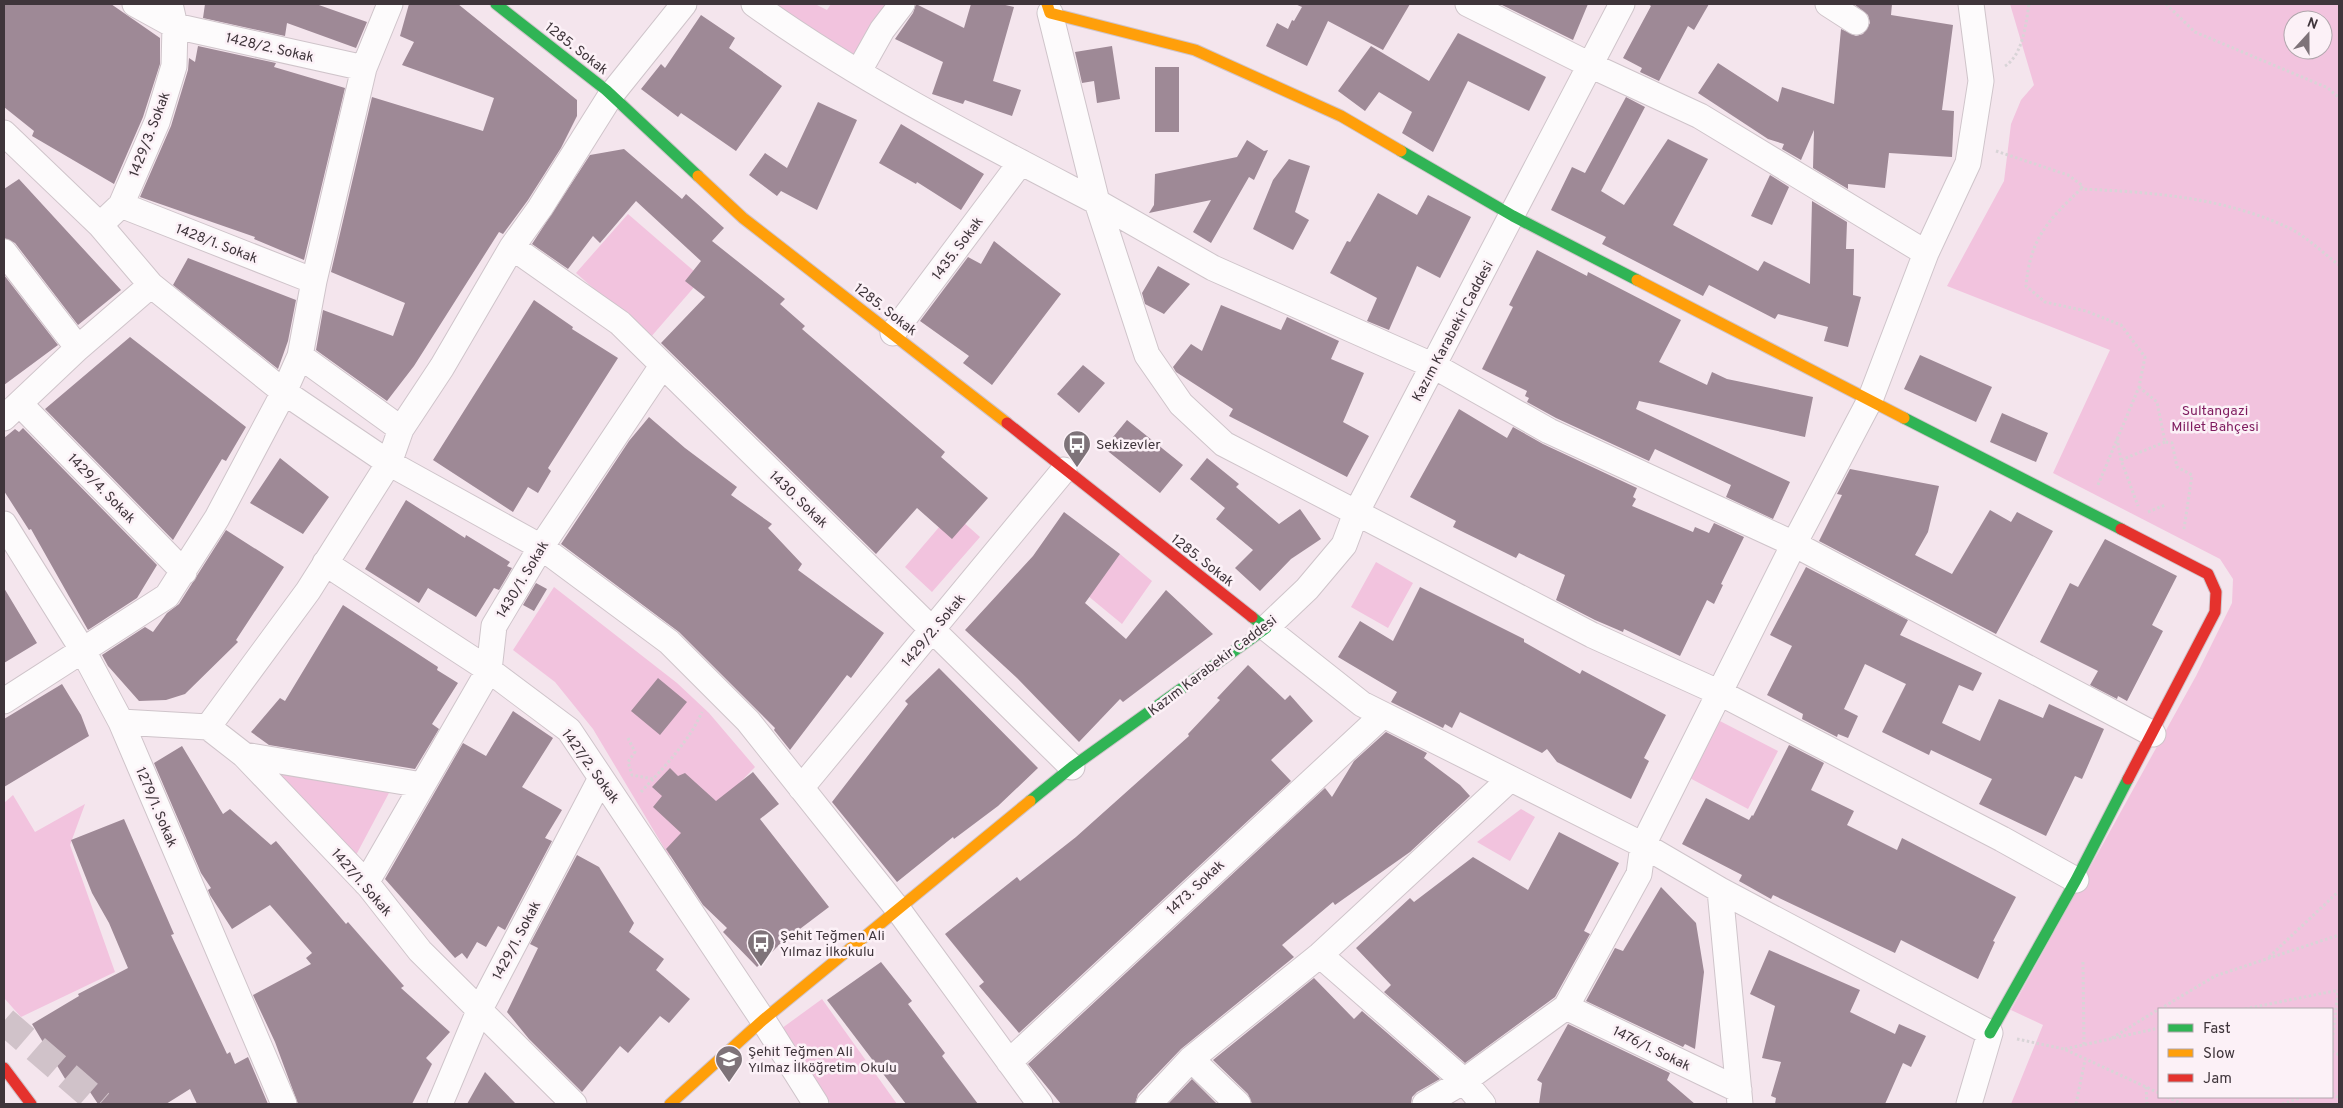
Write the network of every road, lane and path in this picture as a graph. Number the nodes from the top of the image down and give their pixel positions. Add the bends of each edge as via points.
1 (135, 4) edge
2 (390, 4) edge
3 (496, 4) edge
4 (684, 4) edge
5 (754, 4) edge
6 (902, 4) edge
7 (1468, 4) edge
8 (1622, 4) edge
9 (1828, 4) edge
10 (1971, 4) edge
11 (2029, 4) edge
12 (2166, 4) edge
13 (1049, 9) edge
14 (173, 15) edge
15 (1856, 22) dead end
16 (1590, 65) junction
17 (364, 68) junction
18 (859, 71) junction
19 (1981, 81) junction
20 (611, 95) junction
21 (2339, 98) edge
22 (6, 139) edge
23 (1972, 143) junction
24 (1021, 162) junction
25 (2080, 189) junction
26 (1097, 202) junction
27 (121, 205) junction
28 (1513, 216) junction
29 (100, 225) junction
30 (512, 247) junction
31 (4, 252) edge
32 (1926, 253) junction
33 (2339, 265) edge
34 (314, 281) junction
35 (151, 285) junction
36 (893, 333) junction
37 (78, 348) junction
38 (300, 356) junction
39 (662, 366) junction
40 (1434, 366) junction
41 (2139, 388) junction
42 (284, 392) junction
43 (1870, 400) junction
44 (12, 411) edge
45 (401, 430) junction
46 (2117, 438) junction
47 (2164, 442) junction
48 (2121, 460) junction
49 (389, 463) junction
50 (1064, 470) junction
51 (2164, 505) dead end
52 (2088, 512) junction
53 (1356, 513) junction
54 (4, 524) edge
55 (1794, 544) junction
56 (541, 547) junction
57 (2179, 559) junction
58 (326, 563) junction
59 (184, 572) junction
60 (1266, 628) junction
61 (933, 630) junction
62 (82, 649) junction
63 (489, 670) junction
64 (714, 687) junction
65 (1720, 693) junction
66 (4, 701) edge
67 (1383, 715) junction
68 (121, 722) junction
69 (208, 727) junction
70 (2153, 734) junction
71 (628, 738) dead end
72 (244, 756) junction
73 (1072, 767) junction
74 (653, 779) junction
75 (1510, 779) junction
76 (600, 780) junction
77 (422, 785) junction
78 (801, 788) junction
79 (624, 811) junction
80 (1643, 845) junction
81 (2076, 880) junction
82 (366, 882) junction
83 (1720, 890) junction
84 (2339, 891) edge
85 (896, 908) junction
86 (2339, 935) edge
87 (1320, 955) junction
88 (2267, 959) junction
89 (2083, 962) dead end
90 (2339, 990) edge
91 (1566, 1007) junction
92 (2161, 1008) edge
93 (2250, 1008) edge
94 (2158, 1010) edge
95 (479, 1011) junction
96 (763, 1020) junction
97 (2158, 1028) edge
98 (1990, 1033) junction
99 (2333, 1037) edge
100 (2109, 1040) junction
101 (2084, 1045) junction
102 (2064, 1049) junction
103 (1191, 1059) junction
104 (2085, 1060) junction
105 (1009, 1062) junction
106 (4, 1068) edge
107 (1464, 1081) junction
108 (2146, 1087) junction
109 (2158, 1092) edge
110 (1739, 1097) edge
111 (2169, 1098) edge
112 (2300, 1098) edge
113 (31, 1104) edge
114 (284, 1104) edge
115 (440, 1104) edge
116 (574, 1104) edge
117 (670, 1104) edge
118 (816, 1104) edge
119 (1040, 1104) edge
120 (1149, 1104) edge
121 (1238, 1104) edge
122 (1425, 1104) edge
123 (1483, 1104) edge
124 (1969, 1104) edge
125 (2076, 1104) edge
126 (2147, 1104) edge
127 (2183, 1104) edge
128 (2282, 1104) edge

1 - 14 street, 1428/2. Sokak
2 - 17 street
3 - 20 street, 1285. Sokak
4 - 20 street
5 - 18 street
6 - 18 street via 882,30
7 - 16 street
8 - 16 street, Kazım Karabekir Caddesi
9 - 15 street
10 - 19 street
11 - 19 path via 2026,28 2012,61
12 - 21 path via 2195,32 2328,88
13 - 26 street
13 - 28 street via 1194,50 1341,116
14 - 17 street, 1428/2. Sokak
14 - 27 street, 1429/3. Sokak via 174,66 160,113
16 - 28 street, Kazım Karabekir Caddesi
16 - 32 street via 1700,116
17 - 34 street
18 - 24 street
19 - 23 street
20 - 30 street
20 - 36 street, 1285. Sokak via 743,218
22 - 29 street
23 - 25 path via 2068,175 2083,186
23 - 32 street via 1968,163
24 - 26 street
24 - 36 street, 1435. Sokak
25 - 33 path via 2139,192 2218,203 2288,227
25 - 41 path via 2050,218 2027,266 2026,286 2044,302 2086,311 2121,325 2145,357
26 - 40 street via 1213,268
26 - 53 street via 1147,355 1181,404 1224,444
27 - 29 street, 1429/3. Sokak
27 - 34 street, 1428/1. Sokak
28 - 40 street, Kazım Karabekir Caddesi
28 - 43 street
29 - 35 street
30 - 39 street, 1430. Sokak via 620,323
30 - 45 street
31 - 37 street
32 - 43 street
34 - 38 street
35 - 37 street
35 - 42 street
36 - 50 street, 1285. Sokak
37 - 44 street
38 - 42 street
38 - 45 street
39 - 56 street, 1430/1. Sokak
39 - 61 street, 1430. Sokak
40 - 53 street, Kazım Karabekir Caddesi
40 - 55 street via 1549,430
41 - 46 path
41 - 47 path via 2157,402
42 - 49 street
42 - 59 street via 217,518
43 - 52 street
43 - 55 street
44 - 59 street, 1429/4. Sokak
45 - 49 street
46 - 48 path
46 - 52 path
47 - 48 path
47 - 57 path via 2172,443 2177,467 2192,475
48 - 51 path via 2139,510 2147,512
49 - 56 street
49 - 58 street
50 - 60 street, 1285. Sokak
50 - 61 street, 1429/2. Sokak
52 - 57 street
53 - 60 street, Kazım Karabekir Caddesi via 1344,545 1307,589
53 - 65 street via 1592,635
54 - 62 street, 1279/1. Sokak
55 - 65 street
55 - 70 street
56 - 63 street, 1430/1. Sokak via 494,626
56 - 64 street via 669,642
57 - 70 street via 2208,574 2216,592 2215,612
58 - 63 street, 1427/2. Sokak
58 - 69 street
59 - 62 street via 167,596
60 - 67 street via 1362,704
60 - 73 street, Kazım Karabekir Caddesi
61 - 73 street, 1430. Sokak
61 - 78 street, 1429/2. Sokak
62 - 66 street
62 - 68 street, 1279/1. Sokak
63 - 76 street, 1427/2. Sokak via 569,730
63 - 77 street, 1430/1. Sokak
64 - 74 path via 696,725 670,762
64 - 78 street via 748,721
65 - 80 street
65 - 81 street
67 - 75 street
67 - 105 street, 1473. Sokak
68 - 69 street
68 - 114 street, 1279/1. Sokak
69 - 72 street, 1427/1. Sokak
70 - 81 street
71 - 74 path via 635,752 628,762 632,774
72 - 77 street
72 - 82 street, 1427/1. Sokak
73 - 85 street, Kazım Karabekir Caddesi
74 - 79 path
75 - 80 street
75 - 87 street
76 - 79 street, 1427/2. Sokak
76 - 95 street, 1429/1. Sokak
77 - 82 street, 1430/1. Sokak
78 - 85 street
79 - 96 street, 1427/2. Sokak
80 - 83 street
80 - 91 street via 1639,874
81 - 98 street
82 - 95 street, 1427/1. Sokak via 420,951
83 - 98 street
83 - 110 street
84 - 88 path
85 - 96 street, Kazım Karabekir Caddesi
85 - 105 street
86 - 88 path
87 - 103 street
87 - 107 street
88 - 92 path via 2215,976
89 - 101 path
90 - 93 path
90 - 99 path
91 - 107 street
91 - 110 street, 1476/1. Sokak
94 - 100 path
95 - 115 street, 1429/1. Sokak
95 - 116 street, 1427/1. Sokak
96 - 117 street, Kazım Karabekir Caddesi
96 - 118 street, 1427/2. Sokak
97 - 100 path
98 - 102 path
98 - 124 street
100 - 101 path
101 - 102 path
102 - 104 path
103 - 120 street
103 - 121 street
104 - 108 path
104 - 125 path
105 - 119 street
106 - 113 street
107 - 122 street
107 - 123 street
108 - 109 path
108 - 126 path
111 - 127 path
112 - 128 path

